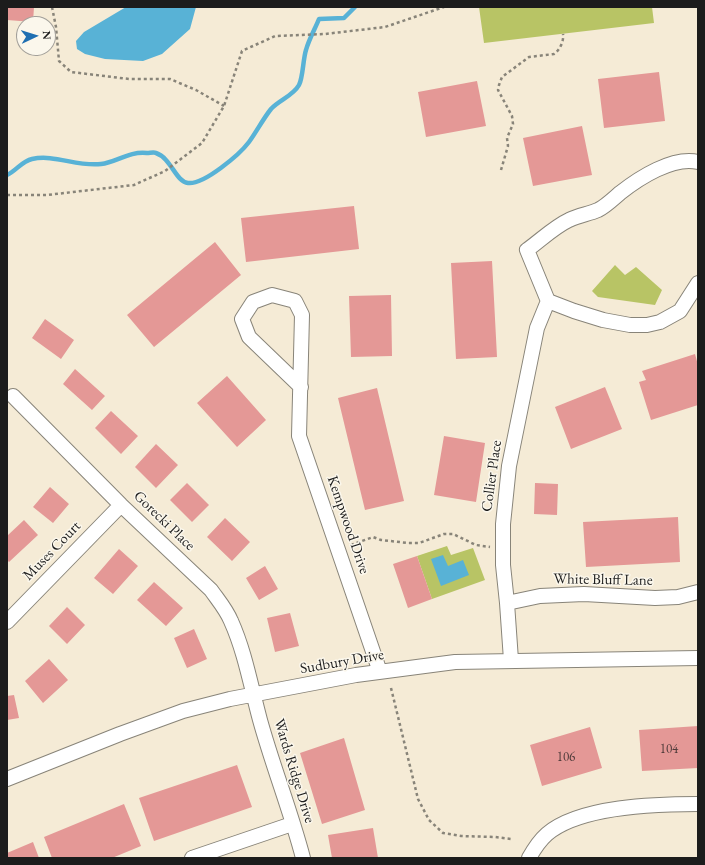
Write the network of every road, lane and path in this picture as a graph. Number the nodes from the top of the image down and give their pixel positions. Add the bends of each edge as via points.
1 (52, 7) edge
2 (444, 7) edge
3 (563, 34) dead end
4 (224, 106) junction
5 (698, 162) edge
6 (501, 170) dead end
7 (7, 195) edge
8 (698, 283) edge
9 (548, 301) junction
10 (301, 388) junction
11 (13, 396) dead end
12 (121, 505) junction
13 (503, 549) junction
14 (338, 550) junction
15 (698, 592) edge
16 (507, 603) junction
17 (7, 622) edge
18 (698, 658) edge
19 (511, 660) junction
20 (380, 672) junction
21 (391, 688) dead end
22 (254, 694) junction
23 (7, 779) edge
24 (698, 804) edge
25 (292, 824) junction
26 (511, 839) dead end
27 (192, 858) edge
28 (303, 858) edge
29 (529, 858) edge

1 - 4 path via 58,62 71,72 129,79 170,79
2 - 4 path via 385,27 275,36 242,51
3 - 6 path via 554,54 529,57 500,80 498,90 512,116 507,138 508,146
4 - 7 path via 202,144 165,171 134,185 47,195
5 - 9 street via 671,164 653,171 599,209 569,220 527,250
8 - 9 street via 680,311 660,322 647,325 603,320
9 - 13 street, Collier Place via 537,328 509,466
10 - 10 street, Kempwood Drive via 302,315 295,301 272,295 253,302 242,319 249,337
10 - 14 street, Kempwood Drive via 299,436
11 - 12 street, Gorecki Place
12 - 17 street, Muses Court
12 - 22 street, Gorecki Place via 211,590 222,604 231,620
13 - 14 path via 476,545 460,537 444,534 419,543 373,537
13 - 16 street, Collier Place via 502,565
14 - 20 street, Kempwood Drive
15 - 16 street, White Bluff Lane via 678,597 655,598 577,594 540,596
16 - 19 street, Collier Place
18 - 19 street, Sudbury Drive
19 - 20 street, Sudbury Drive via 455,662
20 - 22 street, Sudbury Drive
21 - 26 path via 418,799 429,820 443,833
22 - 23 street, Sudbury Drive via 183,711
22 - 25 street, Wards Ridge Drive
24 - 29 street via 657,804 584,816 548,833
25 - 27 street
25 - 28 street, Wards Ridge Drive

